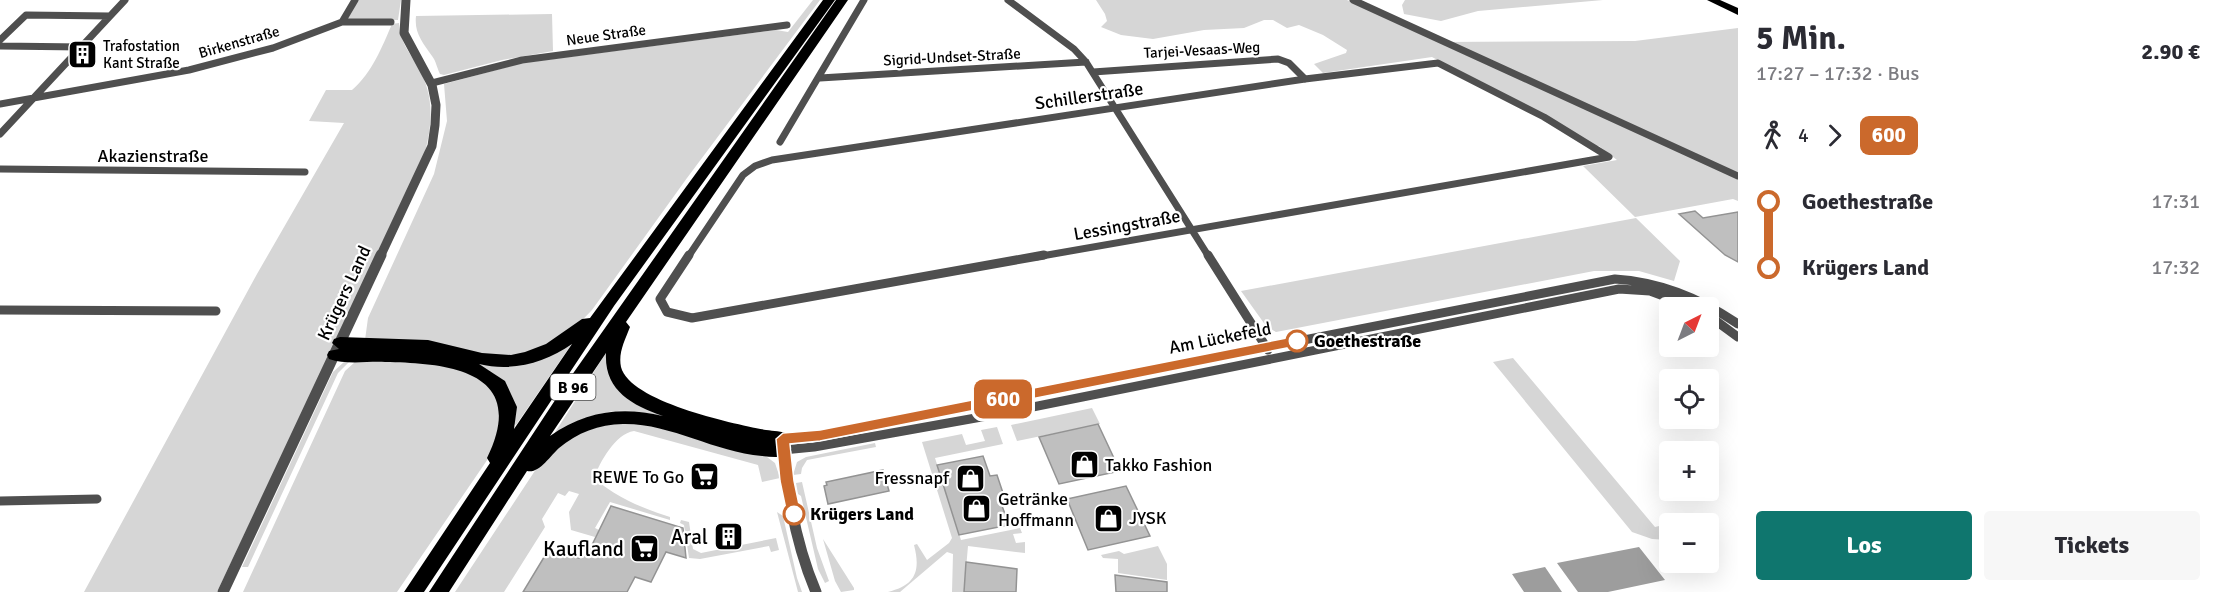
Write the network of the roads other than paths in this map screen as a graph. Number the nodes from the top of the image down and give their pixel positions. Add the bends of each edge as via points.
1 (125, 0) edge
2 (355, 0) edge
3 (829, 0) edge
4 (842, 0) edge
5 (864, 0) edge
6 (1008, 0) edge
7 (1353, 0) edge
8 (1713, 0) edge
9 (1728, 0) edge
10 (408, 1) edge
11 (1738, 5) edge
12 (1738, 12) edge
13 (110, 16) junction
14 (342, 22) junction
15 (391, 22) dead end
16 (787, 25) dead end
17 (0, 40) edge
18 (0, 46) edge
19 (82, 47) junction
20 (1086, 62) junction
21 (1438, 63) joint
22 (1093, 72) junction
23 (820, 78) junction
24 (1305, 80) junction
25 (432, 83) junction
26 (34, 98) junction
27 (0, 104) edge
28 (1114, 108) junction
29 (0, 134) edge
30 (780, 142) dead end
31 (0, 170) edge
32 (305, 172) dead end
33 (1738, 176) edge
34 (1191, 230) junction
35 (656, 267) junction
36 (1666, 297) edge
37 (660, 299) joint
38 (609, 302) junction
39 (0, 310) edge
40 (216, 311) dead end
41 (1719, 323) edge
42 (1738, 324) edge
43 (1738, 337) edge
44 (1266, 348) junction
45 (338, 349) junction
46 (1273, 358) junction
47 (783, 445) junction
48 (97, 499) dead end
49 (0, 501) edge
50 (494, 508) junction
51 (462, 521) junction
52 (223, 592) edge
53 (413, 592) edge
54 (438, 592) edge
55 (816, 592) edge

1 - 13 street
2 - 14 street
3 - 38 highway, B 96
4 - 35 highway, B 96
5 - 23 street
6 - 20 street
7 - 33 street
8 - 12 main road
9 - 11 main road
10 - 25 street, Krügers Land via 405,34
13 - 17 street via 26,15
13 - 19 street
14 - 15 street, Birkenstraße
14 - 26 street, Birkenstraße via 273,48 209,65
16 - 25 street, Neue Straße via 522,60
18 - 19 street
19 - 26 street
20 - 22 street
20 - 23 street, Sigrid-Undset-Straße
21 - 24 street, Schillerstraße
21 - 34 street, Lessingstraße via 1544,117 1609,157
22 - 24 street, Tarjei-Vesaas-Weg via 1278,59 1290,63
22 - 28 street
23 - 30 street
24 - 28 street, Schillerstraße
25 - 45 street, Krügers Land via 437,115 432,146
26 - 27 street, Birkenstraße
26 - 29 street
28 - 34 street
28 - 37 street, Schillerstraße via 762,163 747,171
31 - 32 street, Akazienstraße
34 - 37 street, Lessingstraße via 692,318 672,316 664,310
34 - 44 street
35 - 47 highway via 617,336 614,367 623,386 655,408
35 - 50 highway, B 96
36 - 46 street, Am Lückefeld via 1650,291 1619,289
38 - 45 highway via 558,347 518,360 485,359 430,346
38 - 51 highway, B 96
39 - 40 street
41 - 43 street
42 - 44 street, Am Lückefeld via 1705,302 1673,288 1634,279 1614,279
44 - 46 street
44 - 47 street, Am Lückefeld
45 - 51 highway via 429,356 478,370 500,387 510,409 510,420 501,449
45 - 52 street, Krügers Land
46 - 47 street, Am Lückefeld via 814,447
47 - 50 highway via 729,444 641,418 598,420 572,429 553,442
47 - 55 street via 804,562
48 - 49 street
50 - 54 highway, B 96
51 - 53 highway, B 96

